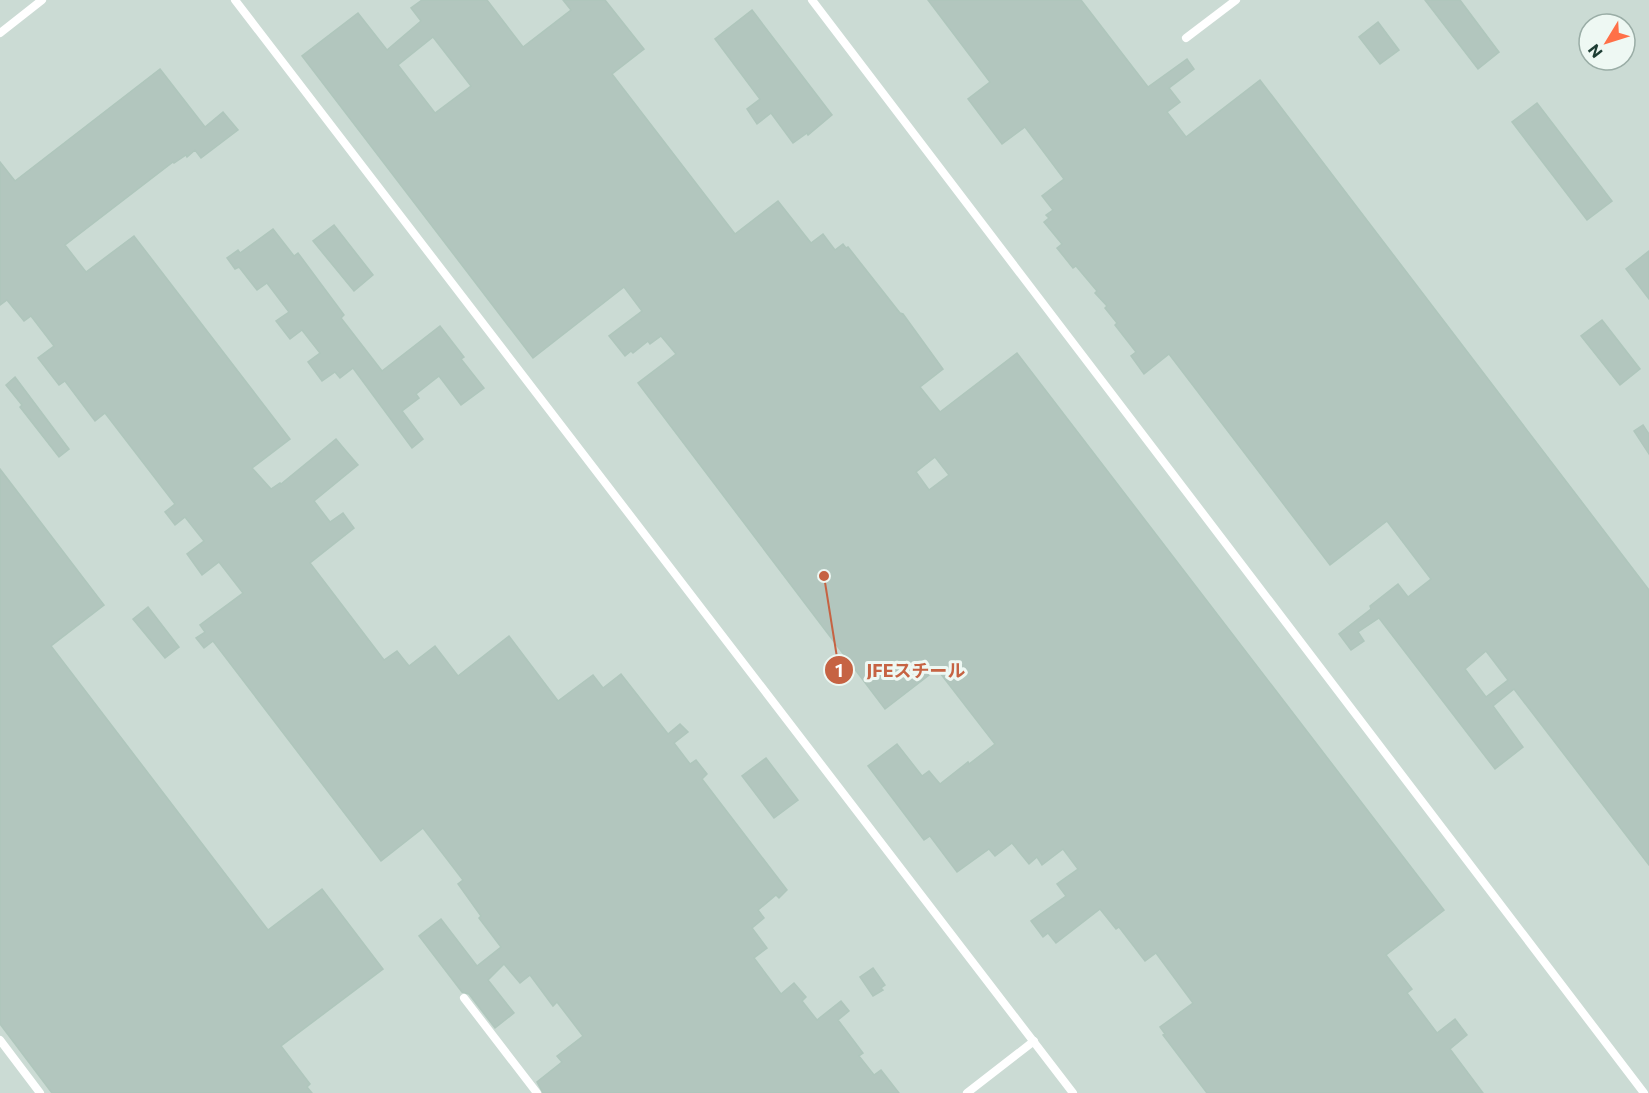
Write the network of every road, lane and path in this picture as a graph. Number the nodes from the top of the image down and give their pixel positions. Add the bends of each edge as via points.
1 (42, 0) edge
2 (236, 0) edge
3 (812, 0) edge
4 (1236, 0) edge
5 (0, 33) edge
6 (1186, 38) dead end
7 (464, 998) dead end
8 (0, 1040) edge
9 (1034, 1041) junction
10 (40, 1093) edge
11 (537, 1093) edge
12 (967, 1093) edge
13 (1073, 1093) edge
14 (1644, 1093) edge

1 - 5 lane
2 - 9 lane
3 - 14 lane
4 - 6 lane
7 - 11 lane
8 - 10 lane
9 - 12 lane
9 - 13 lane

